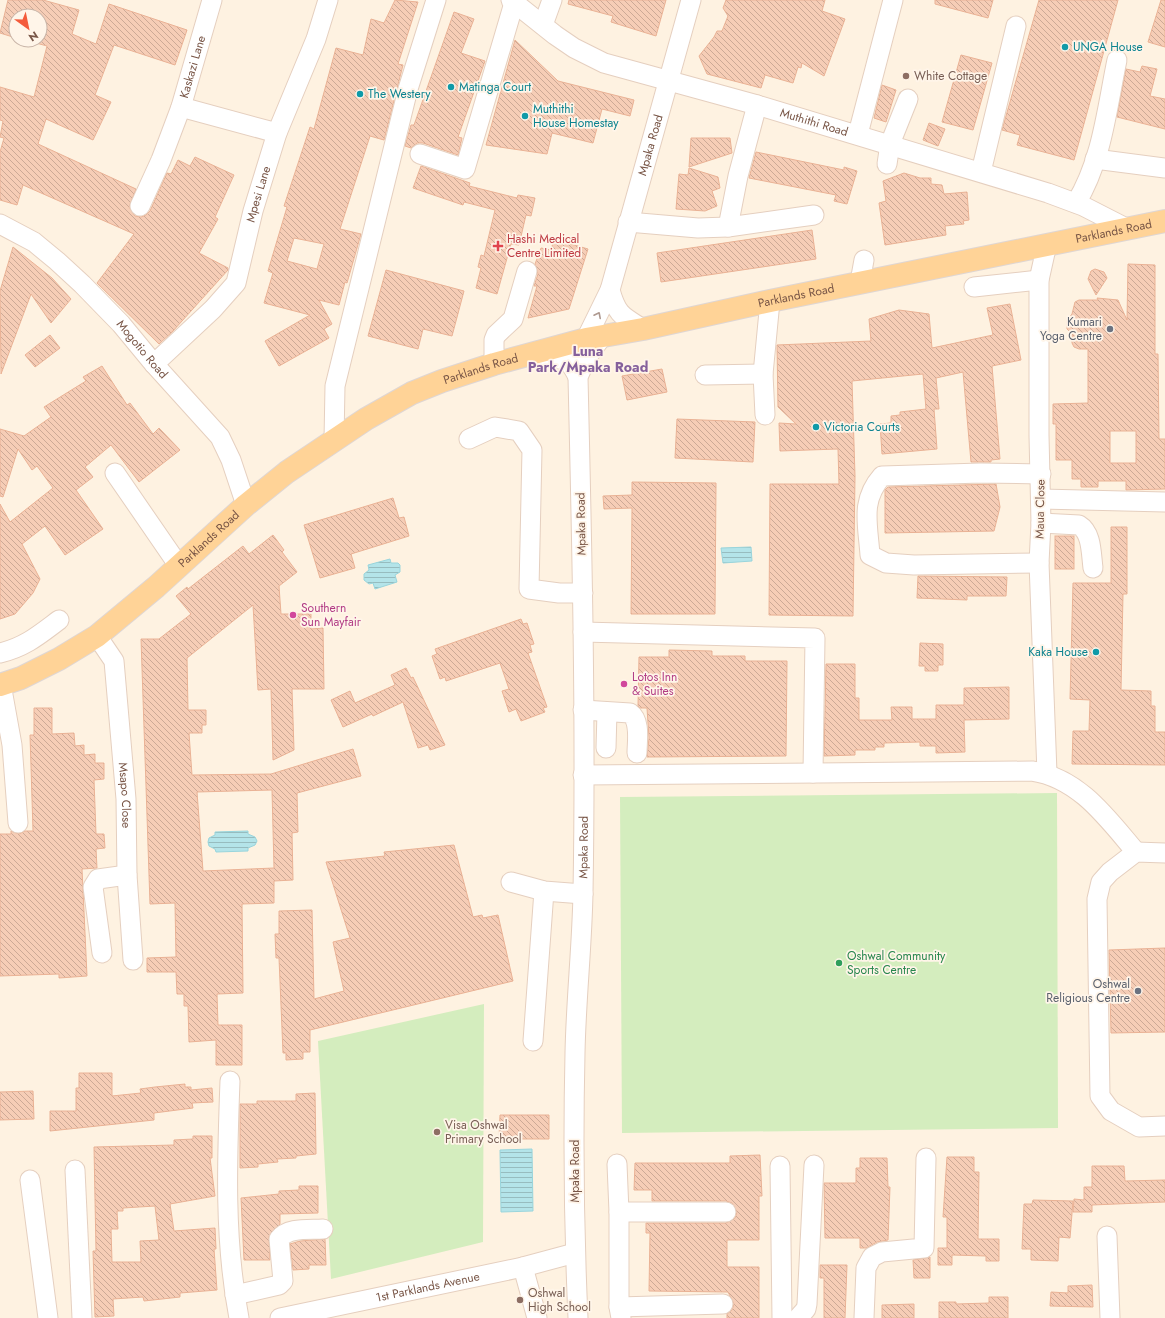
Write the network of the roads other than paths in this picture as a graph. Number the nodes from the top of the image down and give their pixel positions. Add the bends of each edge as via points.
1 (212, 0) edge
2 (328, 0) edge
3 (436, 0) edge
4 (552, 0) edge
5 (690, 0) edge
6 (894, 0) edge
7 (512, 1) edge
8 (537, 14) edge
9 (1016, 26) dead end
10 (1117, 60) dead end
11 (668, 81) junction
12 (908, 99) dead end
13 (757, 105) junction
14 (181, 107) junction
15 (277, 133) junction
16 (858, 134) junction
17 (890, 144) junction
18 (420, 154) dead end
19 (1095, 159) junction
20 (887, 164) dead end
21 (1165, 168) edge
22 (981, 172) junction
23 (1076, 203) junction
24 (140, 206) dead end
25 (814, 215) dead end
26 (1165, 221) edge
27 (628, 222) junction
28 (0, 224) edge
29 (728, 227) junction
30 (1128, 229) junction
31 (1047, 244) junction
32 (864, 260) dead end
33 (527, 271) dead end
34 (1039, 280) junction
35 (860, 282) junction
36 (974, 288) dead end
37 (610, 290) junction
38 (770, 300) junction
39 (643, 329) junction
40 (595, 337) junction
41 (526, 356) junction
42 (154, 364) junction
43 (494, 364) junction
44 (763, 374) junction
45 (705, 375) dead end
46 (578, 377) junction
47 (765, 415) dead end
48 (469, 439) dead end
49 (334, 440) junction
50 (115, 473) dead end
51 (1041, 474) junction
52 (1041, 499) junction
53 (1165, 502) edge
54 (246, 505) junction
55 (1041, 523) junction
56 (1039, 563) junction
57 (179, 566) junction
58 (1093, 568) dead end
59 (583, 593) junction
60 (59, 620) dead end
61 (583, 632) junction
62 (97, 636) junction
63 (0, 653) edge
64 (1, 685) edge
65 (583, 710) junction
66 (607, 712) junction
67 (606, 748) dead end
68 (637, 753) dead end
69 (7, 772) edge
70 (813, 773) junction
71 (1047, 773) junction
72 (583, 774) junction
73 (18, 823) dead end
74 (1136, 852) junction
75 (1165, 853) edge
76 (127, 875) junction
77 (511, 882) dead end
78 (544, 891) junction
79 (583, 894) junction
80 (102, 953) dead end
81 (133, 960) dead end
82 (534, 1041) dead end
83 (230, 1081) dead end
84 (1165, 1126) edge
85 (926, 1158) dead end
86 (617, 1164) dead end
87 (814, 1165) dead end
88 (780, 1166) dead end
89 (75, 1170) dead end
90 (30, 1180) dead end
91 (619, 1212) junction
92 (726, 1212) dead end
93 (323, 1229) dead end
94 (1107, 1236) dead end
95 (575, 1253) junction
96 (523, 1267) junction
97 (235, 1295) junction
98 (723, 1304) dead end
99 (620, 1313) edge
100 (48, 1318) edge
101 (82, 1318) edge
102 (239, 1318) edge
103 (280, 1318) edge
104 (537, 1318) edge
105 (578, 1318) edge
106 (782, 1318) edge
107 (798, 1318) edge
108 (864, 1318) edge
109 (1110, 1318) edge

1 - 14 street, Kaskazi Lane
2 - 15 street, Mpesi Lane via 316,39
3 - 49 street via 408,89 335,386
4 - 8 street
5 - 11 street, Mpaka Road
6 - 16 street
7 - 8 street, Muthithi Road
7 - 18 street via 465,169
8 - 11 street, Muthithi Road via 574,48 604,63
9 - 22 street
10 - 19 street
11 - 13 street, Muthithi Road
11 - 27 street, Mpaka Road
12 - 17 street
13 - 16 street, Muthithi Road
13 - 29 street via 738,176
14 - 15 street
14 - 24 street, Kaskazi Lane
15 - 42 street, Mpesi Lane via 253,211 236,283 213,309
16 - 17 street, Muthithi Road
17 - 20 street
17 - 22 street, Muthithi Road
19 - 21 street
19 - 23 street via 1086,186
22 - 23 street, Muthithi Road
23 - 30 street, Muthithi Road
25 - 29 street
26 - 30 main road, Parklands Road
27 - 29 street via 698,228
27 - 37 street, Mpaka Road
28 - 42 street, Mogotio Road via 34,242 82,284 121,324
30 - 31 main road, Parklands Road
31 - 34 street, Maua Close
31 - 35 main road, Parklands Road
32 - 35 street
33 - 43 street via 513,319 494,340
34 - 36 street
34 - 51 street, Maua Close
35 - 38 main road, Parklands Road
37 - 39 street via 622,317
40 -> 37 street, Mpaka Road
38 - 39 main road, Parklands Road
38 - 44 street
39 - 40 main road, Parklands Road
40 - 41 main road, Parklands Road
40 - 46 street, Mpaka Road
41 - 43 main road, Parklands Road
41 - 46 street via 560,360 571,365
42 - 54 street, Mogotio Road via 220,437 231,460
43 - 49 main road, Parklands Road via 412,394
44 - 45 street
44 - 47 street
46 - 59 street, Mpaka Road
48 - 59 street via 496,427 519,430 532,450 529,589
49 - 54 main road, Parklands Road via 287,472
50 - 57 street
51 - 52 street, Maua Close
51 - 56 street via 882,476 872,487 867,503 870,555 886,563
52 - 53 street
52 - 55 street, Maua Close
54 - 57 main road, Parklands Road
55 - 56 street, Maua Close
55 - 58 street via 1079,525 1083,528 1088,533
56 - 71 street, Maua Close
57 - 62 main road, Parklands Road
59 - 61 street, Mpaka Road
60 - 63 street via 36,638 18,648
61 - 65 street, Mpaka Road
61 - 70 street via 815,638
62 - 64 main road, Parklands Road via 20,678
62 - 76 street, Msapo Close via 114,661 126,799
64 - 69 street via 12,745
65 - 66 street
65 - 72 street, Mpaka Road
66 - 67 street
66 - 68 street via 630,713 634,716 637,722
69 - 73 street
70 - 71 street
70 - 72 street
71 - 74 street via 1081,792 1104,813
72 - 79 street, Mpaka Road
74 - 75 street
74 - 84 street via 1101,882 1097,899 1100,1096 1111,1111 1139,1127
76 - 80 street via 98,879 93,888
76 - 81 street, Msapo Close
77 - 78 street
78 - 79 street
78 - 82 street
79 - 95 street, Mpaka Road via 575,1054
83 - 97 street via 229,1238
85 - 108 street via 924,1248 882,1252 872,1257 866,1268
86 - 91 street
87 - 107 street via 807,1304
88 - 106 street
89 - 101 street
90 - 100 street
91 - 92 street
91 - 99 street
93 - 97 street via 289,1231 283,1234 279,1239 283,1281 279,1285
94 - 109 street
95 - 96 street, 1st Parklands Avenue
95 - 105 street, Mpaka Road
96 - 103 street, 1st Parklands Avenue
96 - 104 street
97 - 102 street
98 - 99 street

